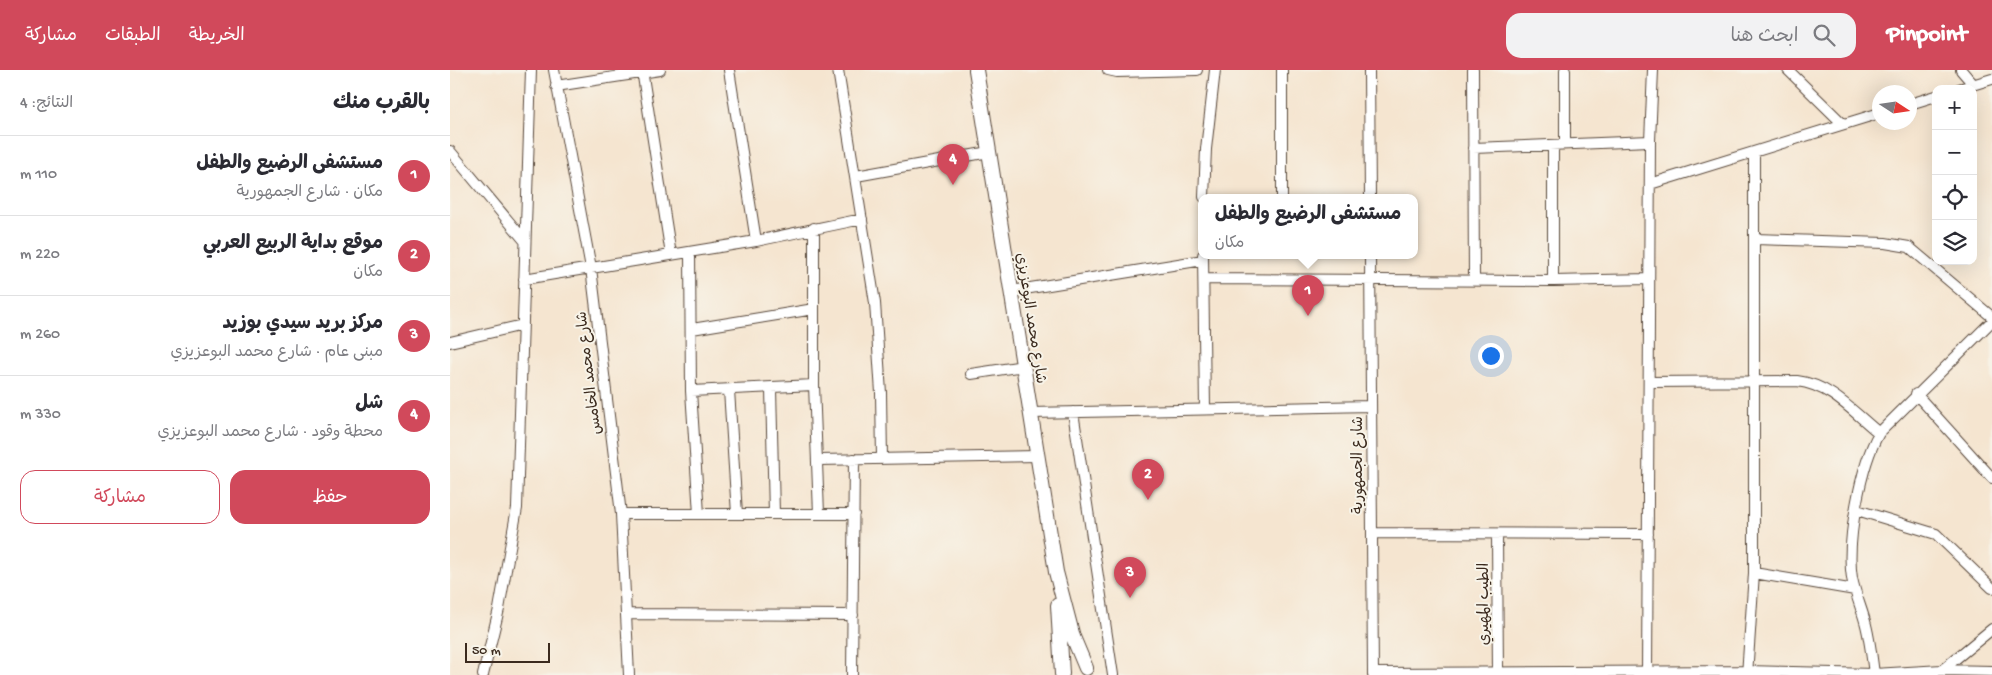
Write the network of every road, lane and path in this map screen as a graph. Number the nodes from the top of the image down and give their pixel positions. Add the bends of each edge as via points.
1 (531, 70) edge
2 (554, 70) edge
3 (660, 70) edge
4 (729, 70) edge
5 (838, 70) edge
6 (976, 70) edge
7 (1108, 70) edge
8 (1197, 70) edge
9 (1215, 70) edge
10 (1282, 70) edge
11 (1369, 70) edge
12 (1473, 70) edge
13 (1565, 70) edge
14 (1653, 70) edge
15 (1788, 70) edge
16 (1961, 70) edge
17 (642, 71) edge
18 (1992, 79) edge
19 (1973, 84) joint
20 (556, 86) junction
21 (1932, 97) edge
22 (1917, 102) edge
23 (1872, 115) edge
24 (1843, 124) junction
25 (1650, 141) junction
26 (1565, 144) junction
27 (1552, 145) junction
28 (1473, 148) junction
29 (450, 151) edge
30 (990, 152) junction
31 (1754, 152) junction
32 (856, 176) junction
33 (1650, 184) junction
34 (1204, 194) edge
35 (1282, 194) edge
36 (1370, 194) edge
37 (862, 219) junction
38 (814, 228) junction
39 (1755, 239) junction
40 (525, 241) junction
41 (756, 241) junction
42 (690, 252) junction
43 (671, 255) junction
44 (1198, 259) edge
45 (1203, 259) edge
46 (1370, 259) edge
47 (591, 268) junction
48 (524, 279) junction
49 (1204, 279) junction
50 (1370, 279) junction
51 (1474, 279) junction
52 (1649, 279) junction
53 (1553, 281) junction
54 (1012, 291) junction
55 (814, 309) junction
56 (1992, 317) edge
57 (1992, 321) edge
58 (523, 325) junction
59 (692, 329) junction
60 (450, 342) edge
61 (1024, 366) junction
62 (971, 374) dead end
63 (1753, 381) junction
64 (1649, 382) junction
65 (814, 385) junction
66 (771, 389) junction
67 (729, 390) junction
68 (691, 391) junction
69 (1916, 394) junction
70 (1371, 406) junction
71 (1205, 408) junction
72 (1073, 412) junction
73 (1031, 413) junction
74 (1879, 433) junction
75 (1038, 456) junction
76 (854, 459) junction
77 (882, 459) junction
78 (818, 460) junction
79 (1992, 478) edge
80 (1857, 510) junction
81 (621, 514) junction
82 (699, 514) junction
83 (737, 514) junction
84 (774, 514) junction
85 (819, 514) junction
86 (854, 514) junction
87 (1372, 533) junction
88 (1497, 534) junction
89 (1648, 534) junction
90 (1056, 572) junction
91 (1754, 573) junction
92 (1992, 588) edge
93 (1855, 590) junction
94 (626, 614) junction
95 (853, 615) junction
96 (1992, 629) edge
97 (1942, 670) junction
98 (1992, 671) edge
99 (1090, 672) edge
100 (1747, 673) edge
101 (1062, 674) edge
102 (1373, 674) edge
103 (1498, 674) edge
104 (1647, 674) edge
105 (1827, 674) edge
106 (1874, 674) edge
107 (1898, 674) edge
108 (483, 675) edge
109 (629, 675) edge
110 (852, 675) edge
111 (1113, 675) edge

1 - 40 street
2 - 20 street, شارع محمد الخامس
3 - 17 street
4 - 41 street
5 - 32 street
6 - 30 main road, شارع محمد البوعزيزي
7 - 8 street
9 - 34 street
10 - 35 street
11 - 36 street
12 - 28 street
13 - 26 street
14 - 25 street
15 - 24 street
16 - 19 street
17 - 20 street
17 - 43 street
18 - 19 street
20 - 47 street, شارع محمد الخامس
21 - 22 street
23 - 24 street
24 - 31 street
25 - 26 street
25 - 33 street
26 - 27 street
27 - 28 street
27 - 53 street
28 - 51 street
29 - 40 street
30 - 32 street
30 - 54 main road, شارع محمد البوعزيزي
31 - 33 street
31 - 39 street
32 - 37 street
33 - 52 street
37 - 38 street
37 - 77 street via 875,303
38 - 41 street
38 - 55 street
39 - 56 street via 1885,243 1909,248
39 - 63 street
40 - 48 street
41 - 42 street
42 - 43 street
42 - 59 street
43 - 47 street
44 - 54 street
45 - 49 street
46 - 50 street, شارع الجمهورية
47 - 48 street
47 - 81 street, شارع محمد الخامس
48 - 58 street
49 - 50 street
49 - 71 street
50 - 51 street
50 - 70 street, شارع الجمهورية
51 - 53 street
52 - 53 street
52 - 64 street
54 - 61 main road, شارع محمد البوعزيزي
55 - 59 street
55 - 65 street
57 - 69 street
58 - 60 street
58 - 108 street via 517,508 499,609
59 - 68 street
61 - 62 street
61 - 73 main road, شارع محمد البوعزيزي
63 - 64 street
63 - 74 street via 1797,381 1820,386
63 - 91 street
64 - 89 street
65 - 66 street
65 - 78 street
66 - 67 street
66 - 84 street
67 - 68 street
67 - 83 street
68 - 82 street
69 - 74 street
69 - 79 street
70 - 71 street
70 - 87 street, شارع الجمهورية
71 - 72 street
72 - 73 street
72 - 111 street
73 - 75 main road, شارع محمد البوعزيزي
74 - 80 street via 1869,453
75 - 77 street
75 - 90 main road, شارع محمد البوعزيزي
76 - 77 street
76 - 78 street
76 - 86 street
78 - 85 street
80 - 92 street via 1936,534
80 - 93 street via 1851,563
81 - 82 street
81 - 94 street, شارع محمد الخامس
82 - 83 street
83 - 84 street
84 - 85 street
85 - 86 street
86 - 95 street
87 - 88 street
87 - 102 street, شارع الجمهورية
88 - 89 street
88 - 103 street, الطيب المهيري
89 - 104 street
90 - 99 main road, شارع محمد البوعزيزي via 1073,637
90 - 101 main road, شارع محمد البوعزيزي
91 - 93 street
91 - 100 street
93 - 106 street via 1866,626
94 - 95 street
94 - 109 street, شارع محمد الخامس
95 - 110 street
96 - 97 street
97 - 98 street
97 - 107 street
99 - 101 main road via 1073,666
100 - 104 street
100 - 105 street
102 - 103 street
103 - 104 street
105 - 106 street
106 - 107 street

